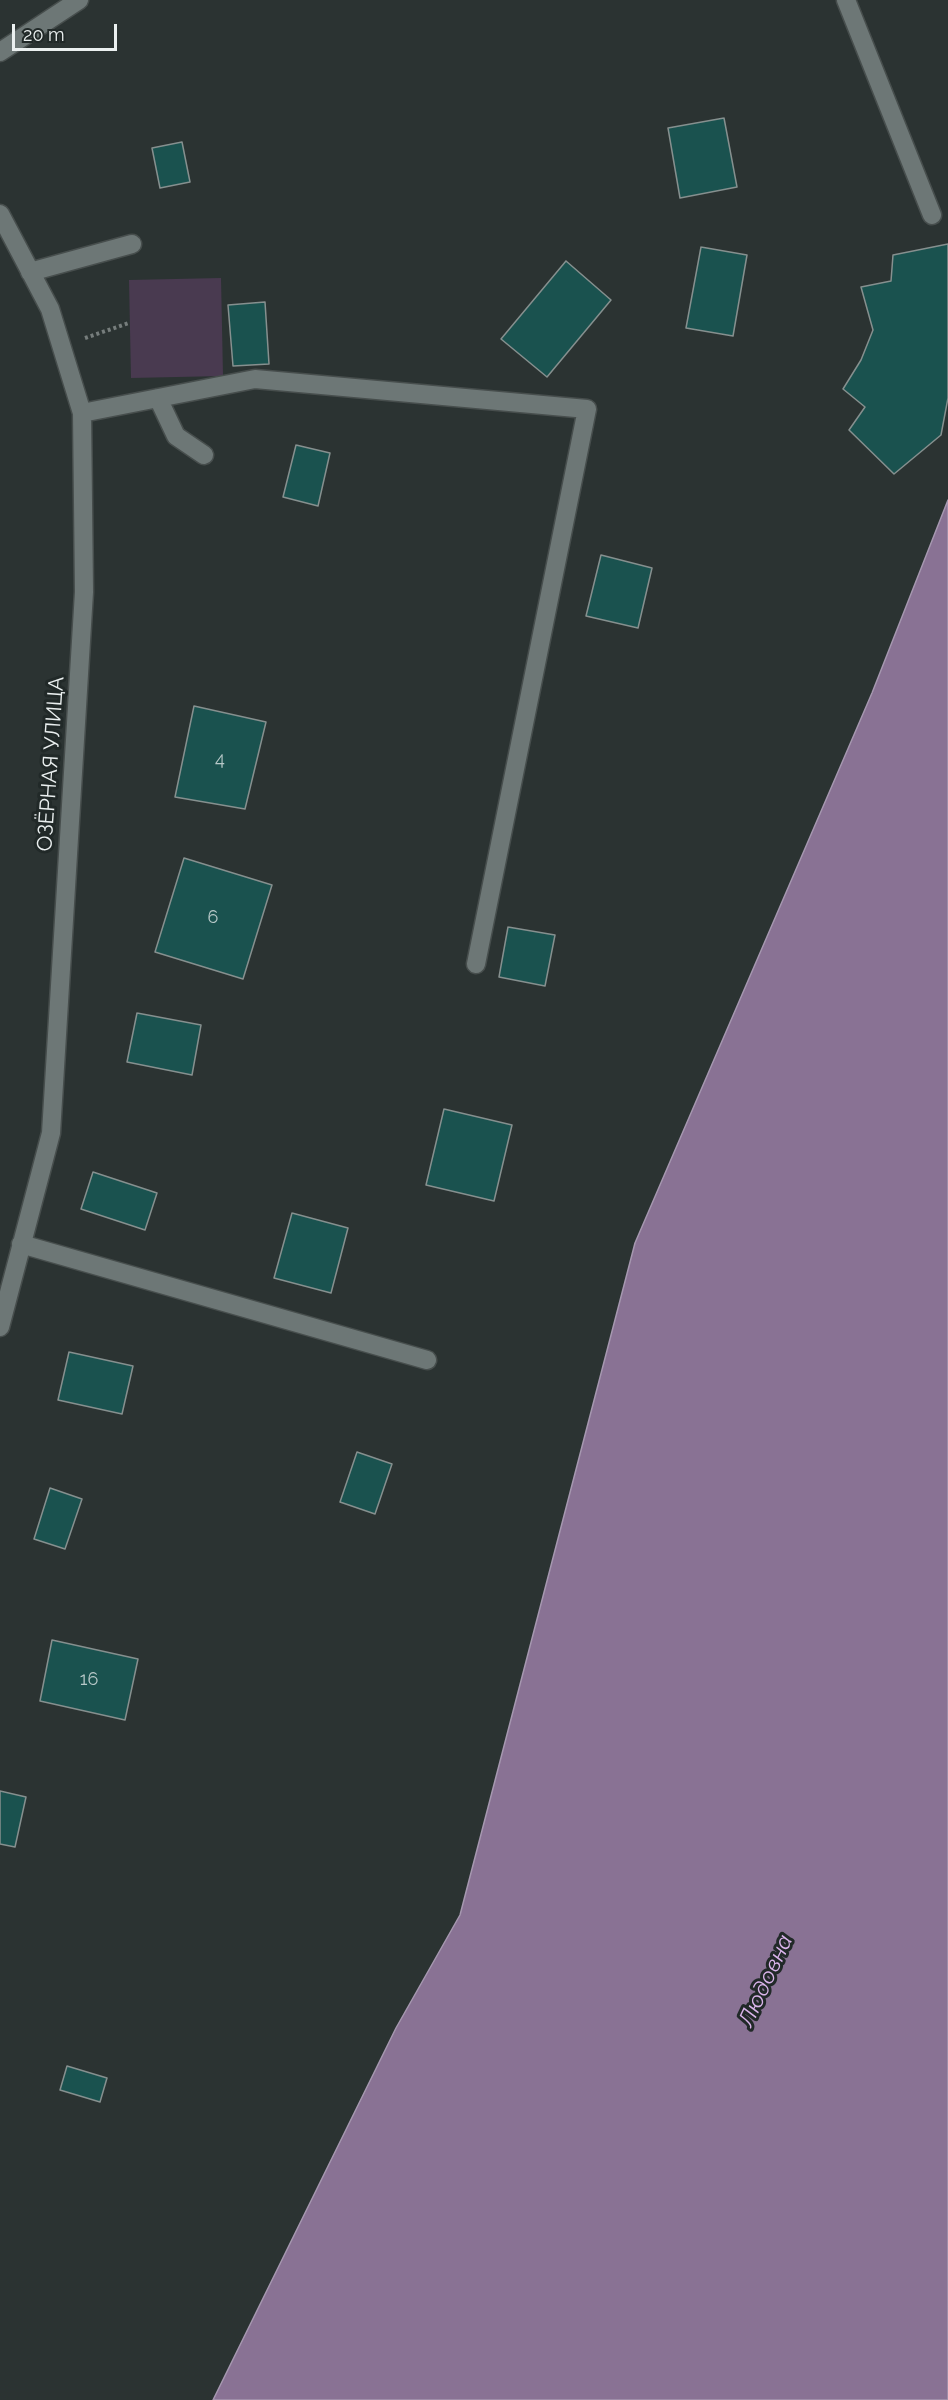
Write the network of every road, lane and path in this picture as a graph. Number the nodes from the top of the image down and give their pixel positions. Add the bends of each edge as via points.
1 (79, 0) edge
2 (846, 0) edge
3 (0, 52) edge
4 (932, 215) dead end
5 (3, 225) edge
6 (132, 244) dead end
7 (30, 272) junction
8 (129, 323) dead end
9 (79, 340) dead end
10 (158, 398) junction
11 (82, 413) junction
12 (204, 455) dead end
13 (476, 964) dead end
14 (21, 1244) junction
15 (0, 1327) edge
16 (427, 1360) dead end

1 - 3 street
2 - 4 street
5 - 7 street, ОЗЁРНАЯ УЛИЦА
6 - 7 street
7 - 11 street, ОЗЁРНАЯ УЛИЦА via 50,309
8 - 9 path
10 - 11 street
10 - 12 street via 176,436
10 - 13 street via 255,380 587,409
11 - 14 street, ОЗЁРНАЯ УЛИЦА via 84,592 51,1133
14 - 15 street, ОЗЁРНАЯ УЛИЦА
14 - 16 street

